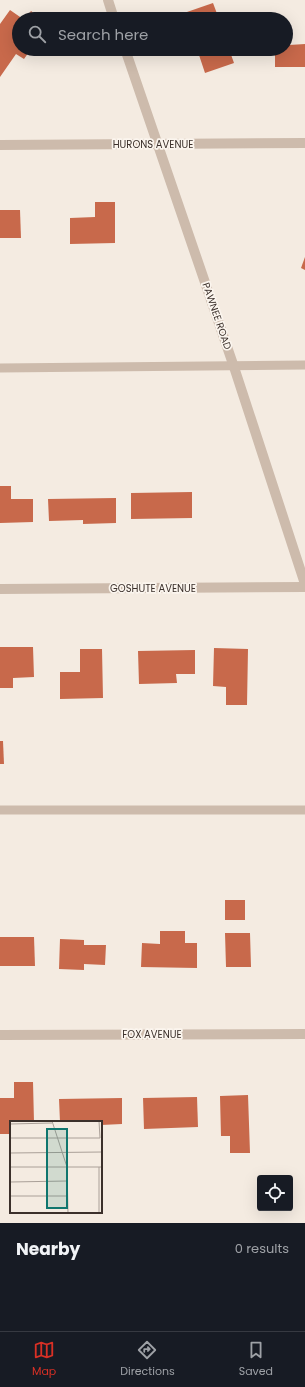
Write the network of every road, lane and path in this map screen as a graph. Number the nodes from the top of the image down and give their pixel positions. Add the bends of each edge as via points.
1 (108, 0) edge
2 (112, 12) edge
3 (127, 56) edge
4 (305, 143) edge
5 (158, 144) junction
6 (0, 145) edge
7 (305, 365) edge
8 (234, 367) junction
9 (0, 368) edge
10 (305, 586) edge
11 (0, 589) edge
12 (0, 810) edge
13 (305, 810) edge
14 (305, 1034) edge
15 (0, 1035) edge

1 - 2 street
3 - 5 street, PAWNEE ROAD
4 - 5 street, HURONS AVENUE
5 - 6 street, HURONS AVENUE
5 - 8 street, PAWNEE ROAD
7 - 8 lane
8 - 9 lane
8 - 10 street, PAWNEE ROAD
10 - 11 street, GOSHUTE AVENUE
12 - 13 lane
14 - 15 street, FOX AVENUE

